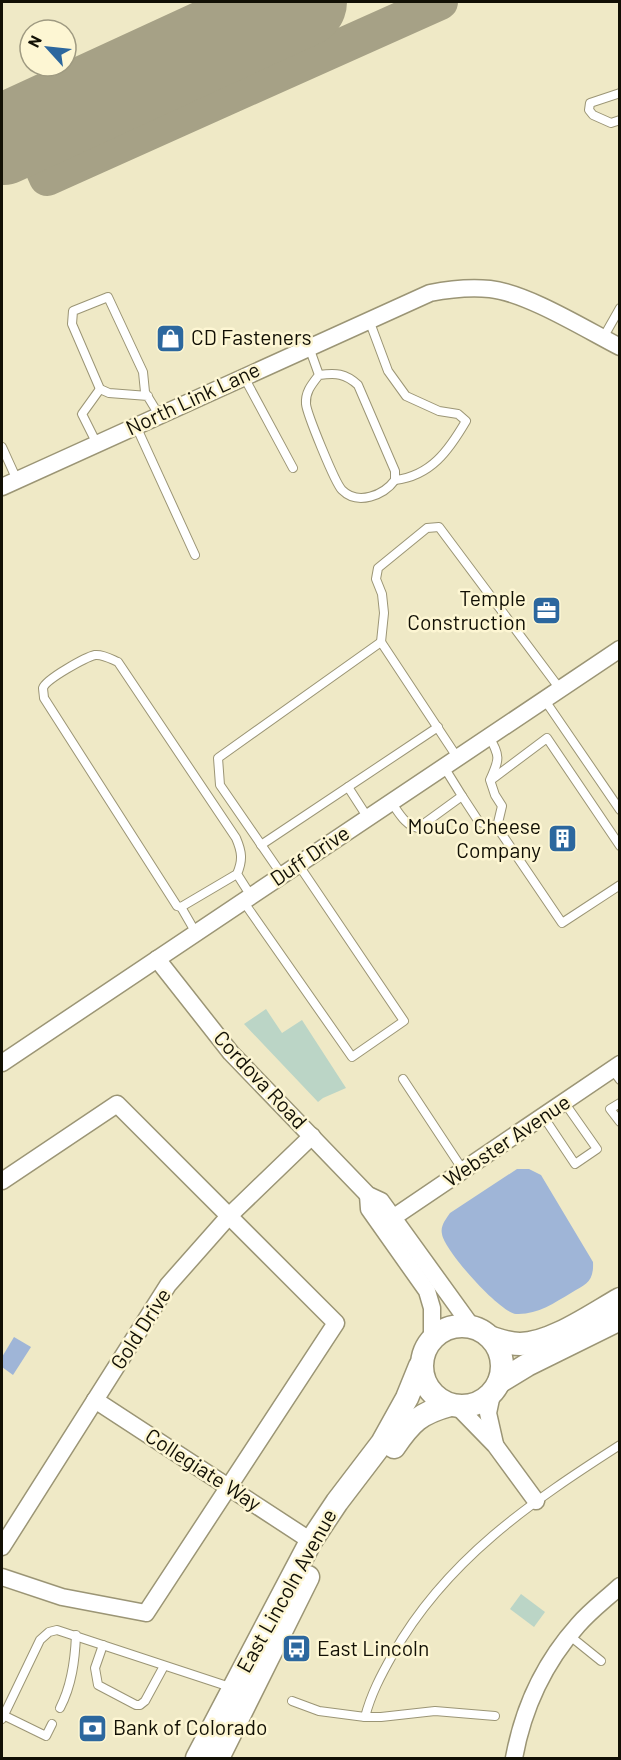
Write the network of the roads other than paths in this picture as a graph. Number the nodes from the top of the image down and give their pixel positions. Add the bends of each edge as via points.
1 (620, 93) edge
2 (620, 120) edge
3 (620, 308) edge
4 (369, 319) junction
5 (603, 338) junction
6 (309, 346) junction
7 (620, 346) edge
8 (319, 375) junction
9 (244, 376) junction
10 (100, 388) junction
11 (148, 396) junction
12 (159, 415) junction
13 (136, 426) junction
14 (97, 444) junction
15 (2, 447) edge
16 (293, 468) dead end
17 (17, 480) junction
18 (395, 480) junction
19 (2, 487) edge
20 (195, 555) dead end
21 (381, 642) junction
22 (620, 649) edge
23 (560, 689) junction
24 (544, 699) junction
25 (438, 728) junction
26 (489, 736) junction
27 (450, 762) junction
28 (490, 780) junction
29 (348, 787) junction
30 (462, 796) junction
31 (391, 802) junction
32 (620, 810) edge
33 (368, 818) junction
34 (497, 827) junction
35 (261, 845) junction
36 (620, 846) edge
37 (298, 864) junction
38 (237, 874) junction
39 (282, 875) junction
40 (620, 885) edge
41 (247, 899) junction
42 (181, 908) junction
43 (196, 933) junction
44 (157, 959) junction
45 (2, 1064) edge
46 (617, 1071) edge
47 (404, 1079) dead end
48 (564, 1102) junction
49 (620, 1103) edge
50 (543, 1116) junction
51 (620, 1122) edge
52 (312, 1136) junction
53 (463, 1170) junction
54 (2, 1181) edge
55 (368, 1195) junction
56 (229, 1215) junction
57 (394, 1217) junction
58 (620, 1299) edge
59 (620, 1319) edge
60 (472, 1327) junction
61 (492, 1338) junction
62 (432, 1340) junction
63 (420, 1366) junction
64 (495, 1388) junction
65 (95, 1400) junction
66 (454, 1406) junction
67 (495, 1445) junction
68 (620, 1445) edge
69 (228, 1487) junction
70 (536, 1501) junction
71 (311, 1541) junction
72 (2, 1547) edge
73 (2, 1576) edge
74 (620, 1586) edge
75 (76, 1635) junction
76 (570, 1636) junction
77 (103, 1645) junction
78 (601, 1661) dead end
79 (164, 1666) junction
80 (233, 1689) junction
81 (292, 1701) dead end
82 (60, 1708) dead end
83 (495, 1716) dead end
84 (2, 1717) edge
85 (366, 1717) junction
86 (52, 1724) dead end
87 (197, 1758) edge
88 (218, 1758) edge
89 (514, 1758) edge

1 - 2 lane via 597,99 590,103 589,110 611,123
3 - 5 lane
4 - 5 street, North Link Lane via 430,293 470,287 516,296
4 - 6 street, North Link Lane
4 - 18 lane via 388,371 406,396 439,411 458,414 466,421 441,458 424,472
5 - 7 street, North Link Lane
6 - 8 lane
6 - 9 street, North Link Lane
8 - 18 lane via 338,373 358,384
8 - 18 lane via 308,388 306,404 314,431 342,490 357,498 371,497 388,490
9 - 12 street, North Link Lane
9 - 16 lane
10 - 11 lane via 108,393
10 - 11 lane via 72,324 73,310 108,297 143,372
10 - 14 lane via 82,414
11 - 12 lane
12 - 13 street, North Link Lane
13 - 14 street, North Link Lane
13 - 20 lane
14 - 17 street, North Link Lane
15 - 17 lane
17 - 19 street, North Link Lane
21 - 23 lane via 384,613 376,579 378,568 427,528 439,527
21 - 25 lane
21 - 35 lane via 218,758 220,785
22 - 23 street, Duff Drive
23 - 24 street, Duff Drive
24 - 26 street, Duff Drive
24 - 32 lane
25 - 27 lane
25 - 29 lane
26 - 27 street, Duff Drive
26 - 28 lane via 498,755
27 - 30 lane
27 - 31 street, Duff Drive
28 - 34 lane via 502,806
28 - 36 lane via 547,738
29 - 33 lane
29 - 35 lane
30 - 31 lane via 418,828 407,823
30 - 34 lane via 479,822
31 - 33 street, Duff Drive
33 - 37 street, Duff Drive
34 - 40 lane via 562,923
35 - 39 lane
37 - 39 street, Duff Drive
37 - 41 lane via 404,1022 352,1057
38 - 41 lane
38 - 42 lane
38 - 42 lane via 242,862 237,838 118,662 97,655 48,681 43,688 44,698
39 - 41 street, Duff Drive
41 - 43 street, Duff Drive
42 - 43 lane
43 - 44 street, Duff Drive
44 - 45 street, Duff Drive
44 - 52 street, Cordova Road via 231,1053
46 - 48 street, Webster Avenue
47 - 53 lane
48 - 50 street, Webster Avenue
48 - 50 lane via 597,1149 575,1164
49 - 51 lane via 610,1109
50 - 53 street, Webster Avenue
52 - 55 street, Cordova Road
52 - 56 street, Gold Drive
53 - 57 street, Webster Avenue
54 - 56 street via 117,1104
55 - 57 street, Cordova Road via 381,1201
55 - 62 street, Cordova Road via 369,1209 427,1291 432,1308
56 - 65 street, Gold Drive via 168,1285
56 - 69 street via 336,1323
57 - 60 street, Cordova Road
58 - 61 street via 534,1342 521,1344
59 - 64 street via 527,1365
60 - 61 street
60 - 62 street via 446,1329
61 - 64 street via 502,1359
62 - 63 street
63 - 66 street via 431,1393
63 - 71 street, East Lincoln Avenue via 382,1443
64 - 66 street via 469,1406
64 - 67 street via 488,1413
65 - 69 street, Collegiate Way
65 - 72 street, Gold Drive
66 - 67 street
66 - 88 street, East Lincoln Avenue via 433,1410 413,1421 369,1481 326,1546
67 - 70 street
68 - 70 lane
69 - 71 street, Collegiate Way
69 - 73 street via 146,1613 62,1597
70 - 85 lane via 497,1530 450,1574 419,1613 375,1686
71 - 80 street, East Lincoln Avenue
74 - 76 street
75 - 77 lane
75 - 82 lane via 75,1662
75 - 84 lane via 57,1630 44,1635
76 - 78 lane
76 - 89 street via 533,1693
77 - 79 lane
77 - 79 lane via 95,1668 98,1685 136,1705 145,1701
79 - 80 lane
80 - 87 street, East Lincoln Avenue
81 - 85 lane via 319,1711
83 - 85 lane via 435,1711
84 - 86 lane via 46,1736

